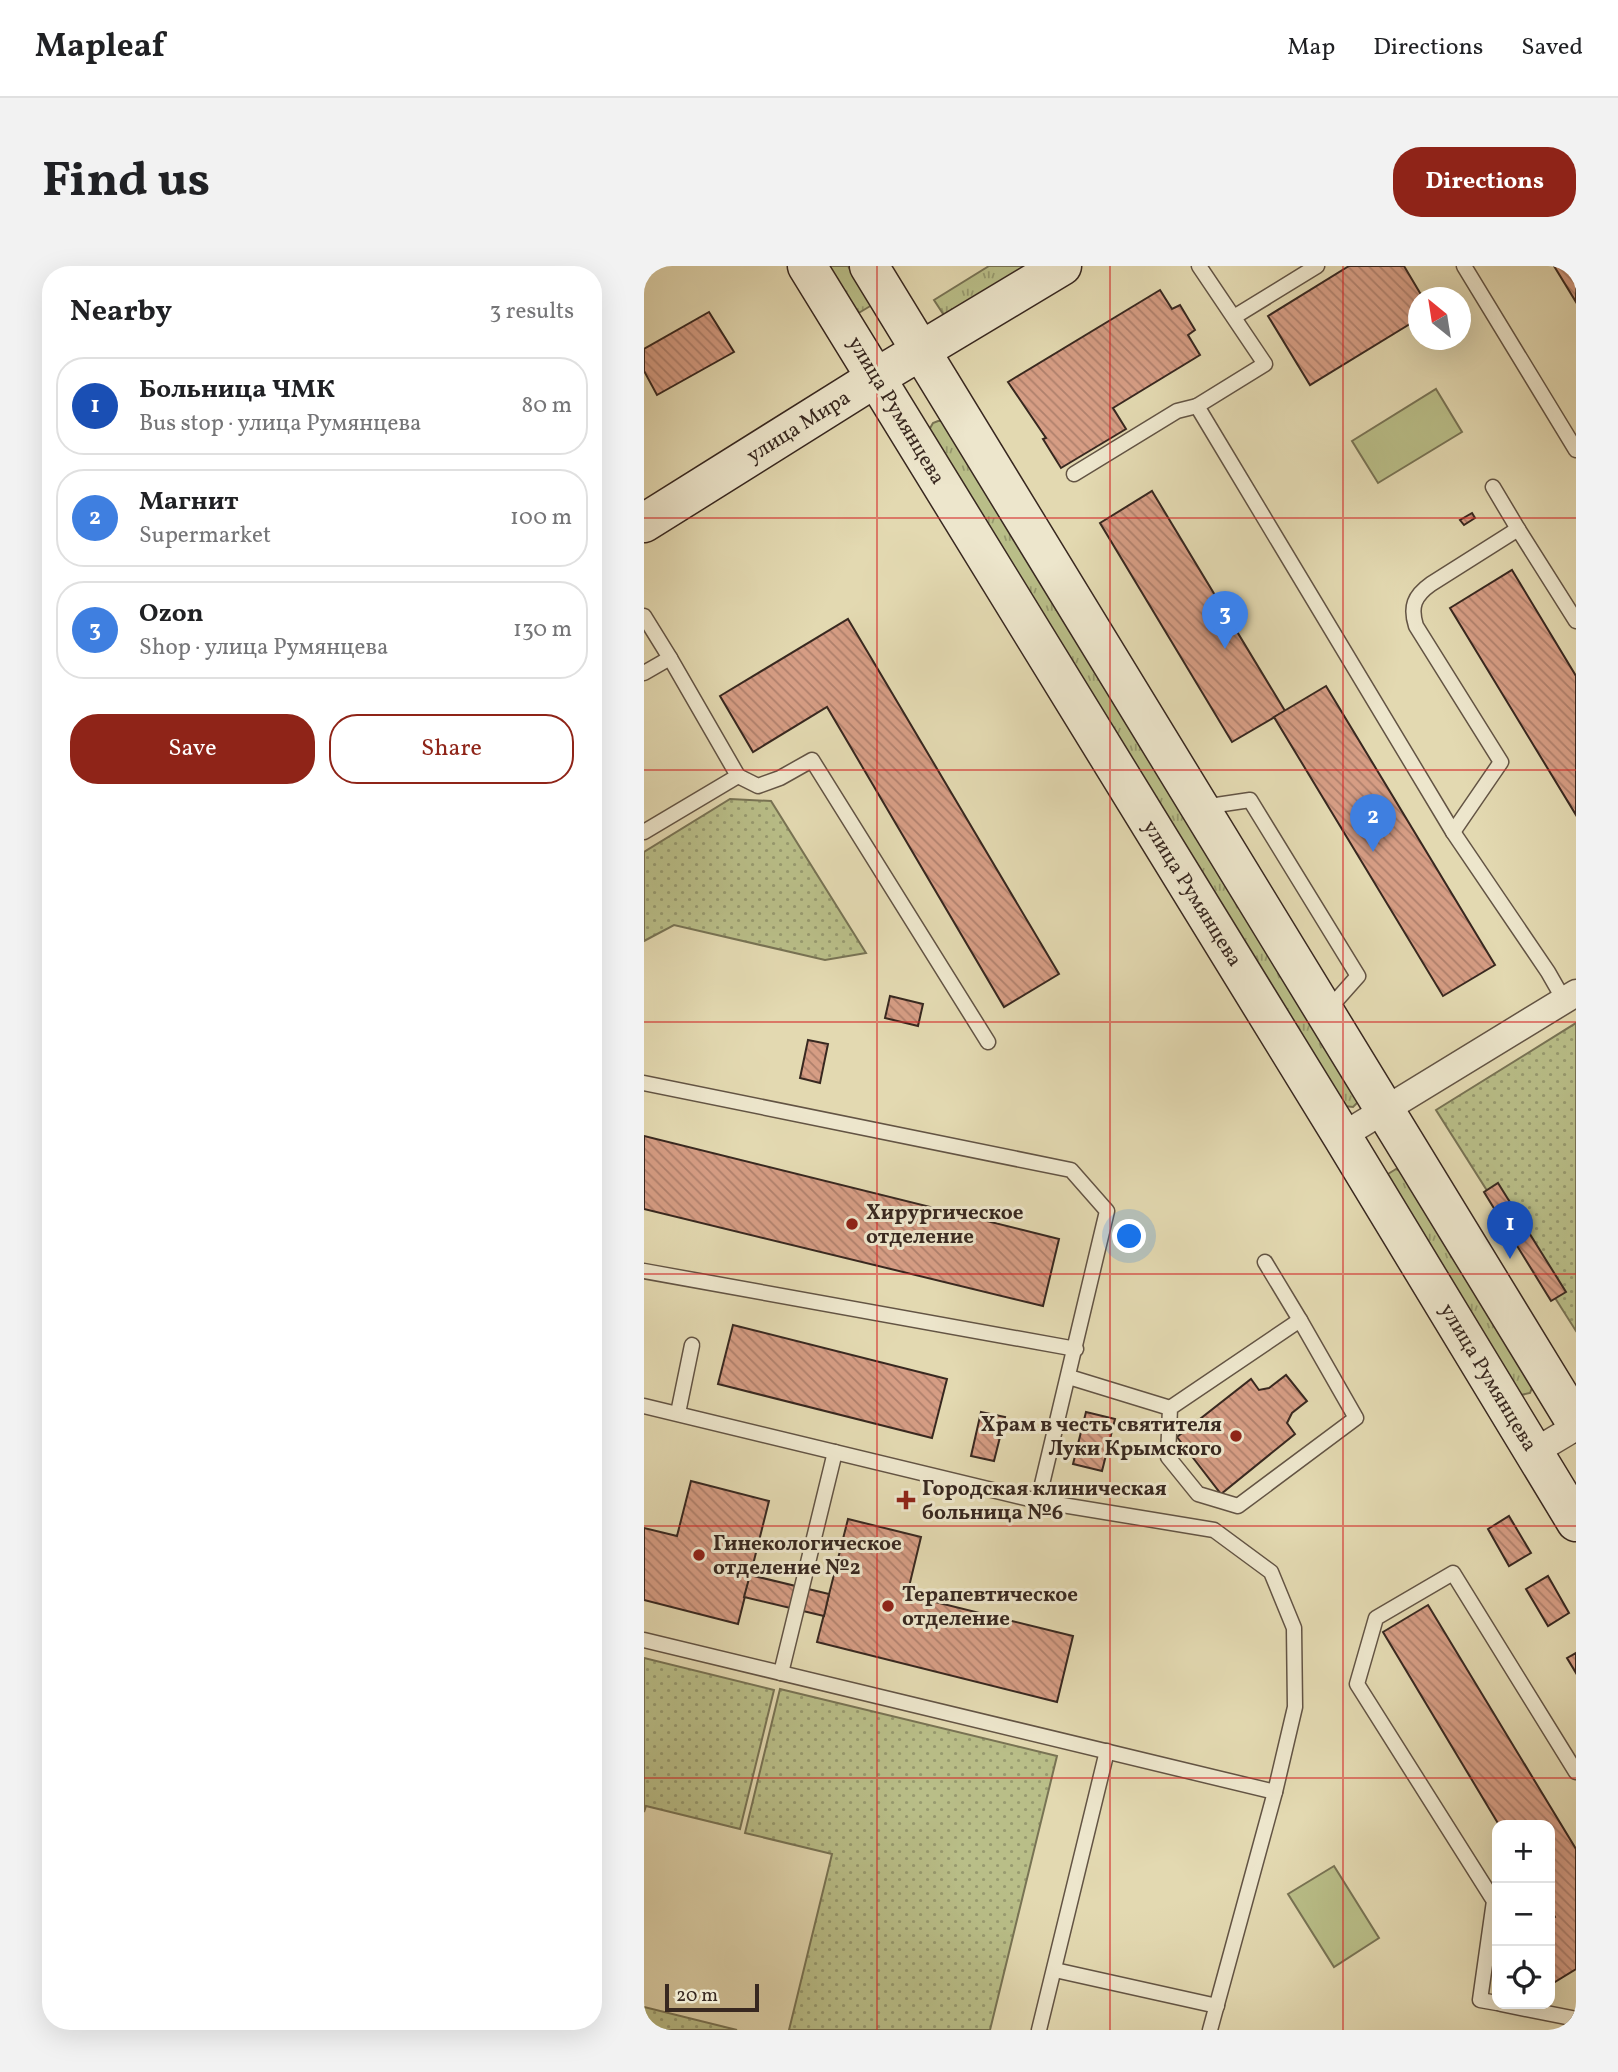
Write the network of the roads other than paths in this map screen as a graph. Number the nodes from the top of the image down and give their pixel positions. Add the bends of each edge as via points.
1 (807, 266) edge
2 (869, 266) edge
3 (1062, 266) edge
4 (1199, 266) edge
5 (1317, 266) edge
6 (1464, 266) edge
7 (1234, 317) junction
8 (921, 351) junction
9 (877, 377) junction
10 (1197, 406) junction
11 (1576, 450) edge
12 (1074, 474) dead end
13 (1493, 486) dead end
14 (644, 523) edge
15 (1518, 529) junction
16 (644, 616) edge
17 (1576, 621) edge
18 (670, 658) junction
19 (644, 673) edge
20 (738, 776) junction
21 (644, 832) edge
22 (1453, 832) junction
23 (1570, 996) edge
24 (988, 1042) dead end
25 (644, 1083) edge
26 (1385, 1110) junction
27 (1342, 1136) junction
28 (1265, 1262) dead end
29 (644, 1271) edge
30 (1300, 1320) junction
31 (692, 1345) dead end
32 (1076, 1349) junction
33 (1069, 1377) junction
34 (644, 1406) edge
35 (1170, 1408) junction
36 (678, 1413) junction
37 (1576, 1425) edge
38 (835, 1452) junction
39 (1534, 1452) junction
40 (1038, 1501) junction
41 (1576, 1522) edge
42 (644, 1640) edge
43 (781, 1673) junction
44 (1107, 1751) junction
45 (1576, 1772) edge
46 (1275, 1792) junction
47 (1055, 1970) junction
48 (1492, 2002) edge
49 (1217, 2006) junction
50 (1528, 2009) edge
51 (1576, 2019) edge
52 (1039, 2030) edge
53 (1210, 2030) edge

1 - 9 main road, улица Румянцева
2 - 8 main road
3 - 8 main road, улица Мира
4 - 7 lane
5 - 7 lane
6 - 11 lane
7 - 10 lane via 1265,364
8 - 9 main road, улица Мира
8 - 26 main road
9 - 14 main road, улица Мира
9 - 27 main road, улица Румянцева
10 - 12 lane via 1177,411
10 - 22 lane
13 - 15 lane
15 - 17 lane
15 - 22 lane via 1422,591 1413,603 1416,626 1501,762
16 - 18 lane
18 - 19 lane
18 - 20 lane
20 - 21 lane
20 - 24 lane via 758,786 812,760
22 - 23 lane via 1548,972
23 - 26 street
25 - 32 lane via 1071,1170 1107,1210
26 - 27 street
26 - 37 main road
27 - 39 main road, улица Румянцева
28 - 30 lane
29 - 32 lane
30 - 35 lane
30 - 35 lane via 1356,1419 1238,1506 1198,1494 1168,1457
31 - 36 lane
32 - 33 lane
33 - 35 lane
33 - 40 lane
34 - 36 lane
36 - 38 lane
37 - 39 street
38 - 40 lane
38 - 43 lane
39 - 41 main road, улица Румянцева
40 - 46 lane via 1214,1530 1271,1572 1294,1628 1295,1707
42 - 43 lane
43 - 44 lane
44 - 46 lane
44 - 47 lane
45 - 48 lane via 1453,1573 1376,1618 1357,1684 1494,1901 1480,2000
46 - 49 lane
47 - 49 lane
47 - 52 lane
49 - 53 lane
50 - 51 lane

